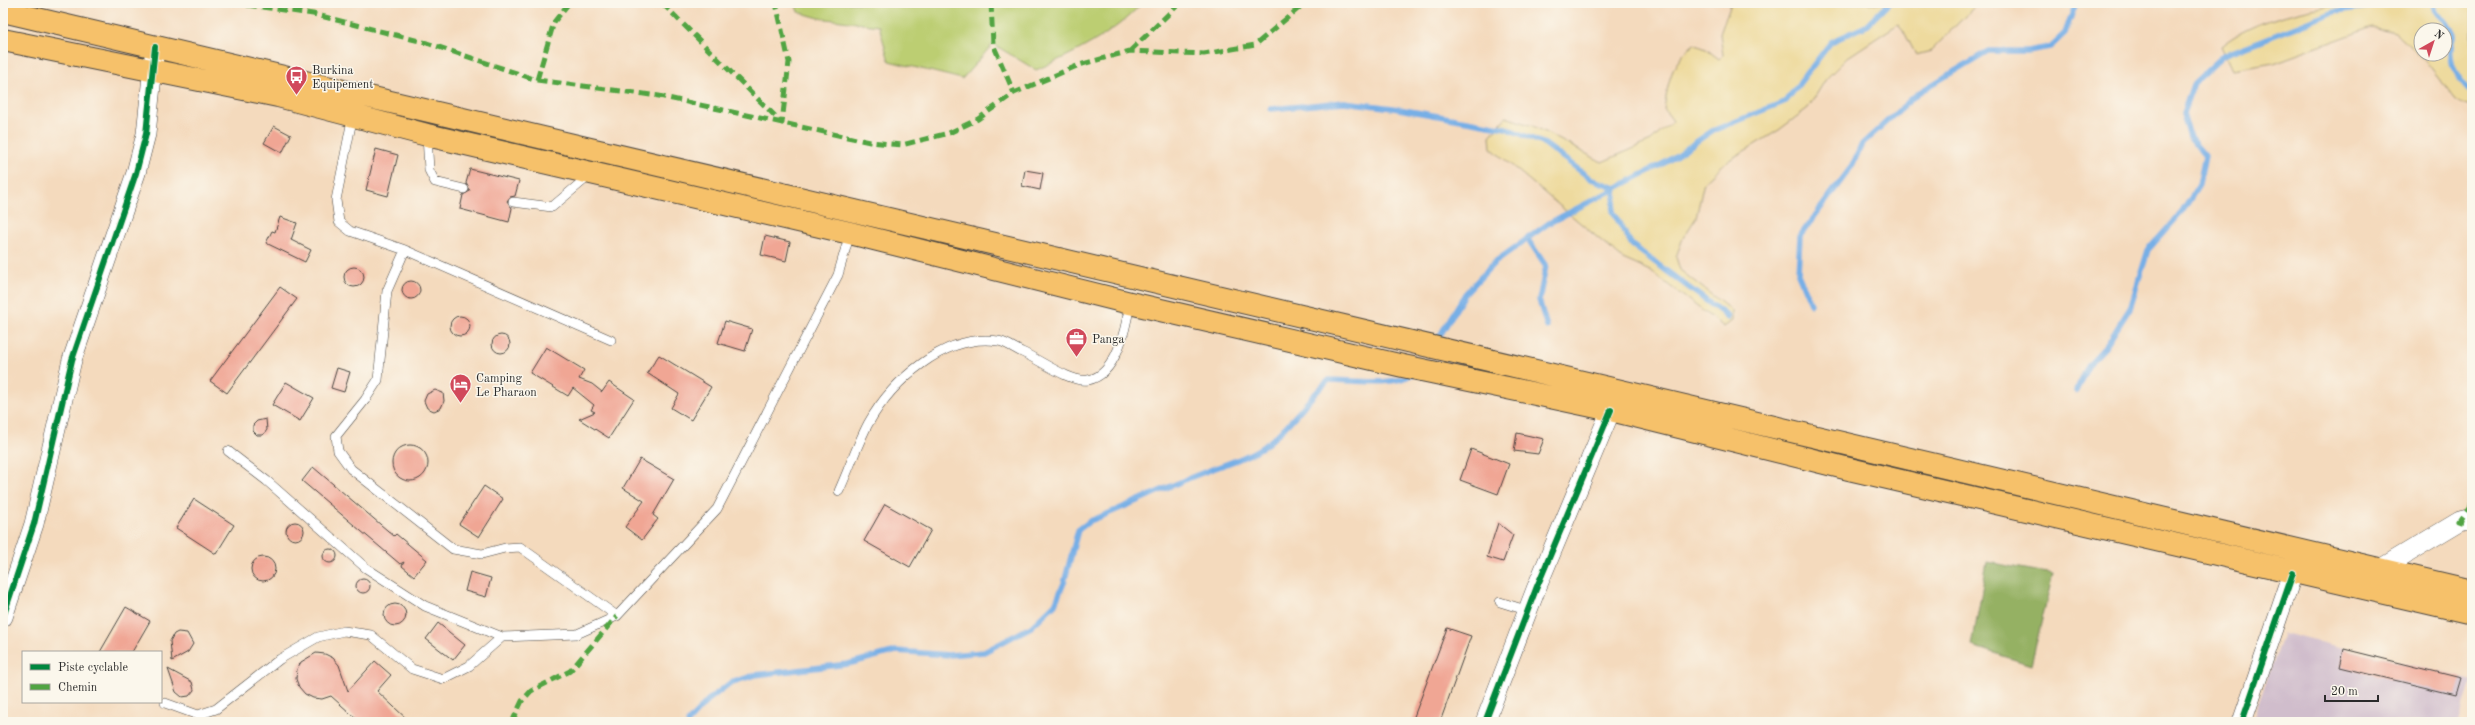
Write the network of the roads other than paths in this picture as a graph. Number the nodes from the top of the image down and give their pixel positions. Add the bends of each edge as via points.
1 (3, 11) edge
2 (3, 40) edge
3 (155, 47) junction
4 (153, 71) junction
5 (353, 114) junction
6 (426, 135) junction
7 (592, 174) junction
8 (464, 189) dead end
9 (513, 202) dead end
10 (850, 232) junction
11 (405, 250) junction
12 (1130, 303) junction
13 (611, 340) dead end
14 (1611, 410) junction
15 (228, 451) dead end
16 (839, 491) dead end
17 (2472, 518) edge
18 (2380, 570) junction
19 (2293, 573) junction
20 (2472, 591) edge
21 (1500, 602) dead end
22 (1529, 611) junction
23 (2472, 613) edge
24 (617, 616) junction
25 (3, 617) edge
26 (502, 637) junction
27 (164, 703) dead end
28 (1485, 722) edge
29 (2242, 722) edge

1 - 3 highway
2 - 4 highway
3 - 4 street
3 - 18 highway
4 - 5 highway
4 - 25 street via 146,134 136,172 72,360 34,524
5 - 6 highway
5 - 11 lane via 336,200 339,222 350,231
6 - 7 highway
6 - 8 lane via 429,170 435,182
7 - 9 lane via 552,207
7 - 10 highway
10 - 12 highway
10 - 24 lane via 838,274 716,508
11 - 13 lane
11 - 24 lane via 387,291 378,380 336,436 338,451 352,469 453,549 482,554 520,547
12 - 14 highway via 1403,366
12 - 16 lane via 1124,334 1112,361 1101,376 1088,380 1077,381 1042,361 998,341 964,342 934,353 890,392 868,424
14 - 19 highway
14 - 22 street
15 - 26 lane via 267,481 366,568 424,606
17 - 18 street via 2460,521
18 - 20 highway
19 - 23 highway
19 - 29 street
21 - 22 lane
22 - 28 street
24 - 26 lane via 577,634
26 - 27 lane via 469,666 444,679 412,669 370,635 344,631 318,637 280,659 216,709 198,715

